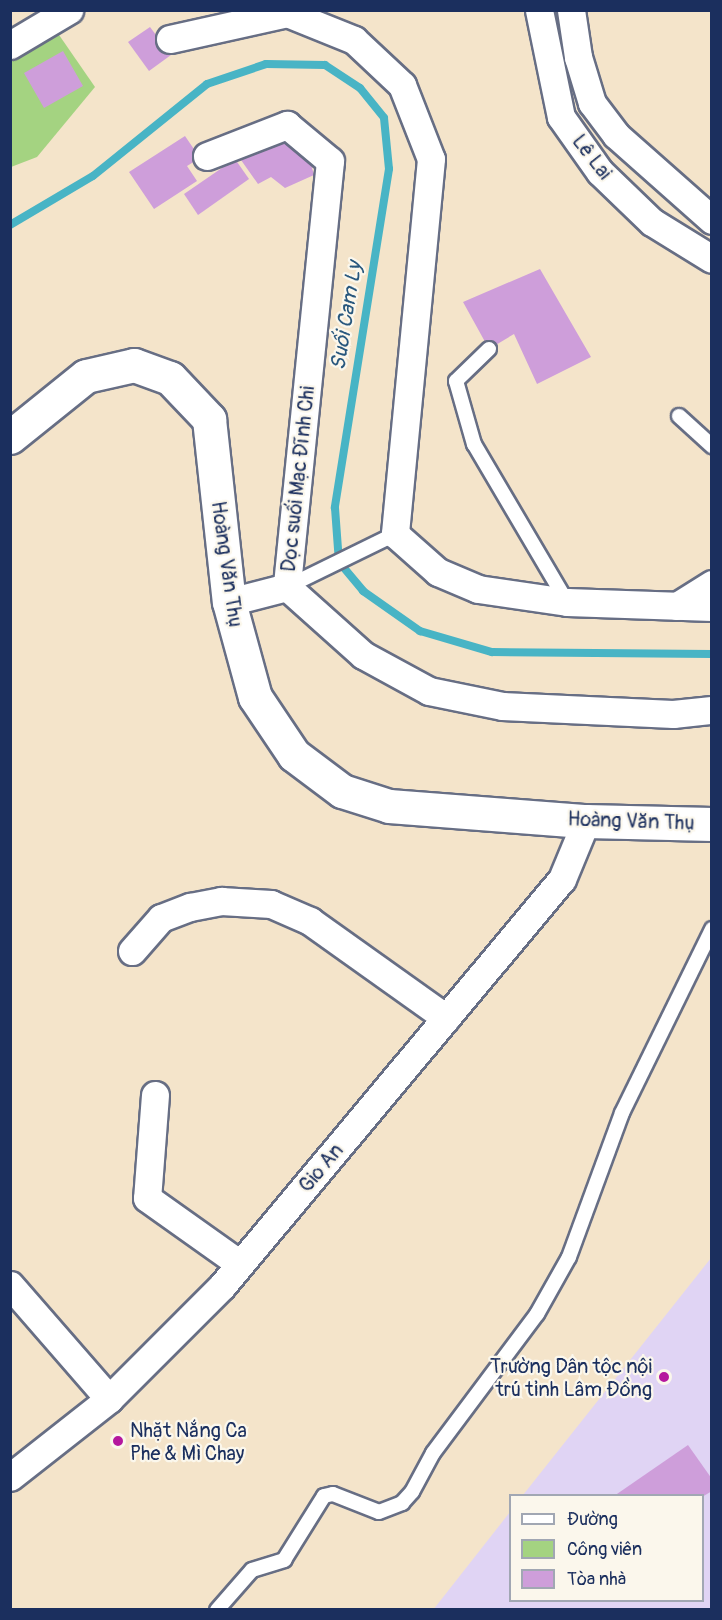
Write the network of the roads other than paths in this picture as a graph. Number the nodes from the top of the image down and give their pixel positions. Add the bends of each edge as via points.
1 (69, 10) edge
2 (539, 10) edge
3 (571, 10) edge
4 (170, 39) dead end
5 (10, 45) edge
6 (207, 156) dead end
7 (711, 220) edge
8 (711, 259) edge
9 (489, 349) dead end
10 (679, 416) dead end
11 (10, 437) edge
12 (711, 446) edge
13 (395, 534) junction
14 (711, 584) edge
15 (287, 587) junction
16 (229, 602) junction
17 (567, 602) junction
18 (677, 606) junction
19 (711, 607) edge
20 (711, 710) edge
21 (586, 821) junction
22 (711, 824) edge
23 (711, 929) edge
24 (132, 951) dead end
25 (446, 1018) junction
26 (155, 1095) dead end
27 (240, 1264) junction
28 (10, 1285) edge
29 (110, 1399) junction
30 (10, 1477) edge
31 (217, 1610) edge

1 - 5 street
2 - 8 street, Lê Lai via 561,117 593,163 652,222
3 - 7 street via 578,57 592,103 616,135
4 - 13 street via 286,13 354,40 402,85 431,159
6 - 15 street, Dọc suối Mạc Đĩnh Chi via 287,125 330,161
9 - 17 lane via 456,381 474,444
10 - 12 lane
11 - 16 main road, Hoàng Văn Thụ via 86,376 134,365 170,378 209,419
13 - 15 lane
13 - 17 street via 438,572 478,589
14 - 18 street
15 - 16 street
15 - 20 street, Dọc suối Mạc Đĩnh Chi via 363,655 429,691 502,706 673,714
16 - 21 main road, Hoàng Văn Thụ via 255,697 294,755 342,791 389,806
17 - 18 street
18 - 19 street
21 - 22 main road, Hoàng Văn Thụ
21 - 25 street, Gio An via 562,879
23 - 31 lane via 622,1113 569,1257 537,1314 433,1453 412,1492 402,1503 379,1512 333,1494 324,1496 284,1560 252,1570
24 - 25 street via 161,918 189,907 221,901 271,904 310,921
25 - 27 street, Gio An
26 - 27 street via 147,1198
27 - 29 street, Gio An
28 - 29 street
29 - 30 street, Gio An

